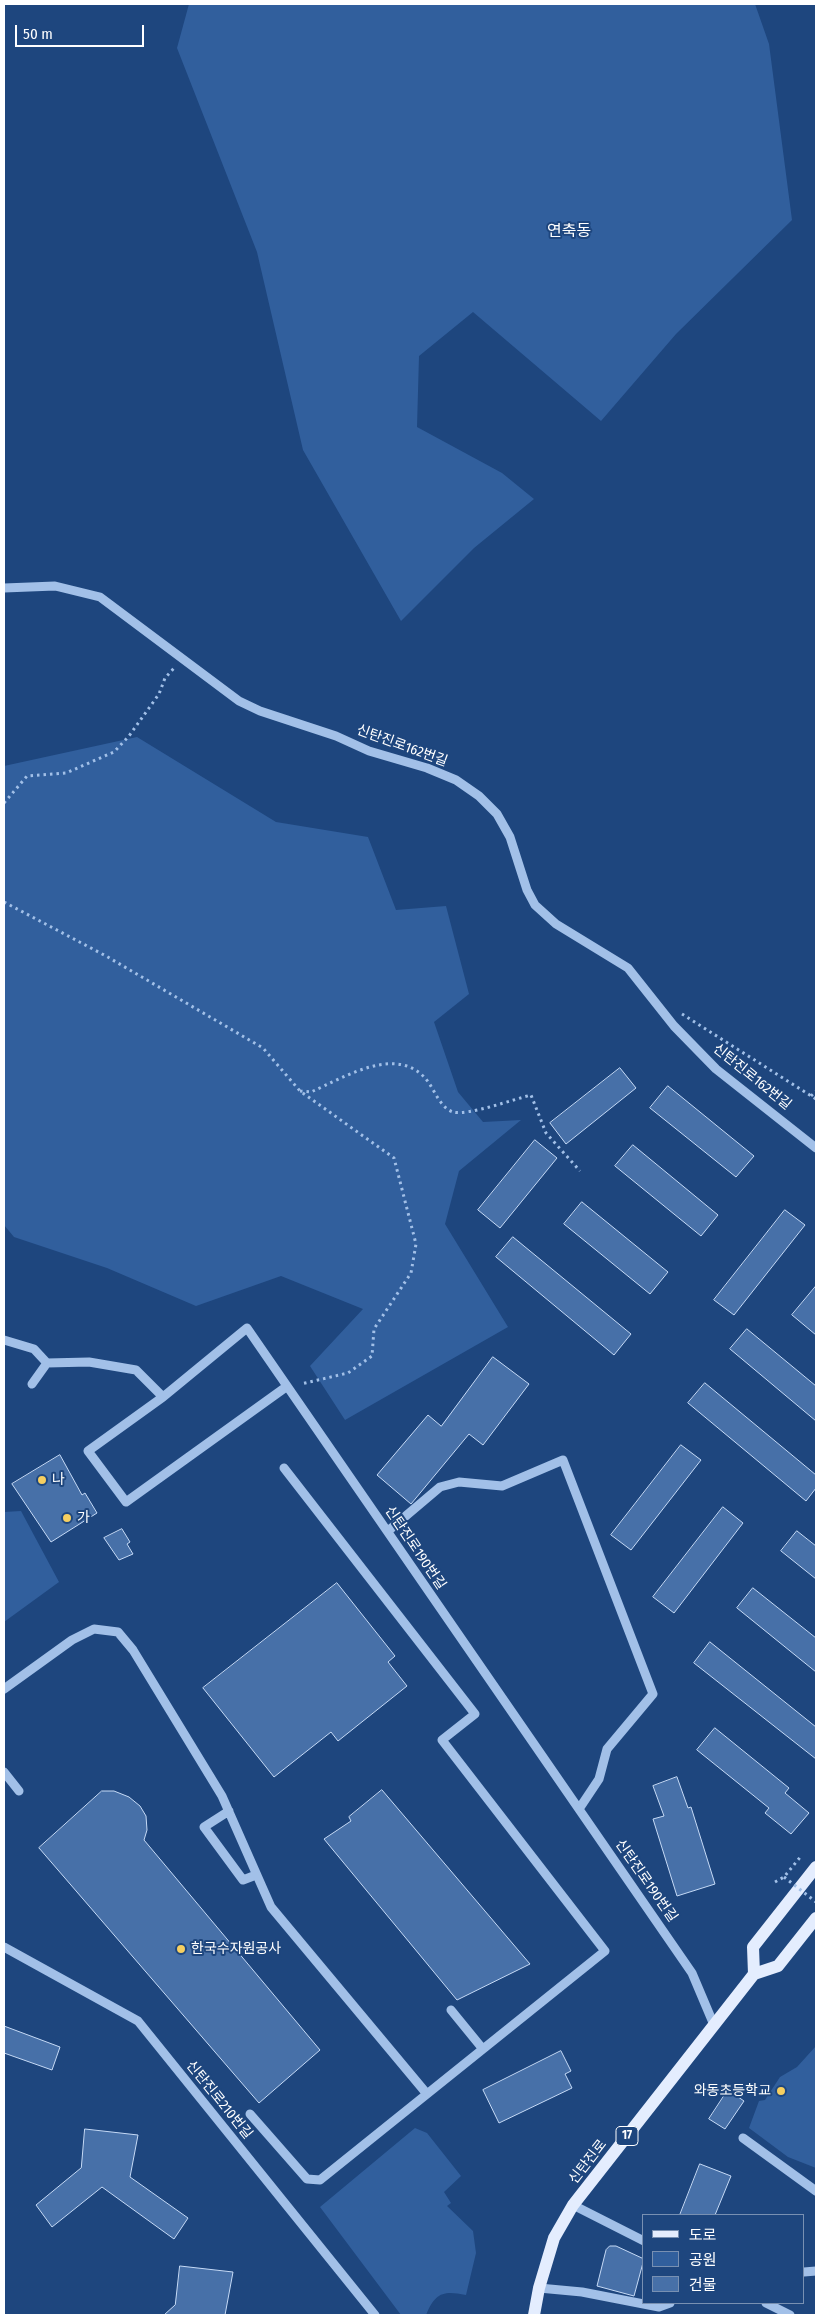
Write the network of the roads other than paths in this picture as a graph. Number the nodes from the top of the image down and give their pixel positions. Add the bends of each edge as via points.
1 (4, 588) edge
2 (816, 1148) edge
3 (4, 1340) edge
4 (47, 1363) junction
5 (32, 1384) dead end
6 (286, 1387) junction
7 (164, 1397) junction
8 (284, 1468) dead end
9 (388, 1531) junction
10 (4, 1689) edge
11 (4, 1772) edge
12 (19, 1791) dead end
13 (579, 1809) junction
14 (229, 1811) junction
15 (816, 1867) edge
16 (256, 1875) junction
17 (816, 1918) edge
18 (4, 1947) edge
19 (754, 1974) junction
20 (451, 2010) dead end
21 (714, 2025) junction
22 (482, 2048) junction
23 (427, 2094) junction
24 (250, 2114) dead end
25 (743, 2138) dead end
26 (816, 2191) edge
27 (573, 2205) junction
28 (642, 2240) edge
29 (539, 2288) junction
30 (642, 2304) edge
31 (644, 2304) edge
32 (667, 2304) edge
33 (768, 2304) edge
34 (374, 2315) edge
35 (534, 2315) edge
36 (790, 2315) edge

1 - 2 street, 신탄진로162번길 via 55,586 100,597 238,700 260,711 456,780 479,796 496,814 510,837 535,905 556,924 628,968 674,1026 716,1070
3 - 4 street via 34,1349
4 - 5 street
4 - 7 street via 89,1362 136,1370
6 - 7 street, 신탄진로190번길 via 247,1328
6 - 7 street via 126,1502 88,1451
6 - 9 street, 신탄진로190번길
8 - 22 street via 475,1714 442,1740 605,1951
9 - 13 street, 신탄진로190번길
9 - 13 street via 440,1487 459,1482 502,1486 563,1460 652,1694 607,1749 599,1779
10 - 14 street via 94,1628 118,1632 133,1650
11 - 12 street
13 - 21 street, 신탄진로190번길 via 692,1973
14 - 16 street
14 - 16 street via 204,1828 243,1880
15 - 19 main road via 753,1947
16 - 23 street via 271,1907
17 - 19 main road via 778,1966
18 - 34 street, 신탄진로210번길 via 138,2021
19 - 21 main road, 신탄진로 / 17
20 - 22 street
21 - 27 main road, 신탄진로 / 17
22 - 23 street
23 - 24 street via 320,2180 306,2178
25 - 26 street
27 - 28 street
27 - 29 main road, 신탄진로 / 17 via 554,2238
29 - 30 street via 582,2292
29 - 35 main road, 신탄진로 / 17
31 - 32 street via 659,2307
33 - 36 street

